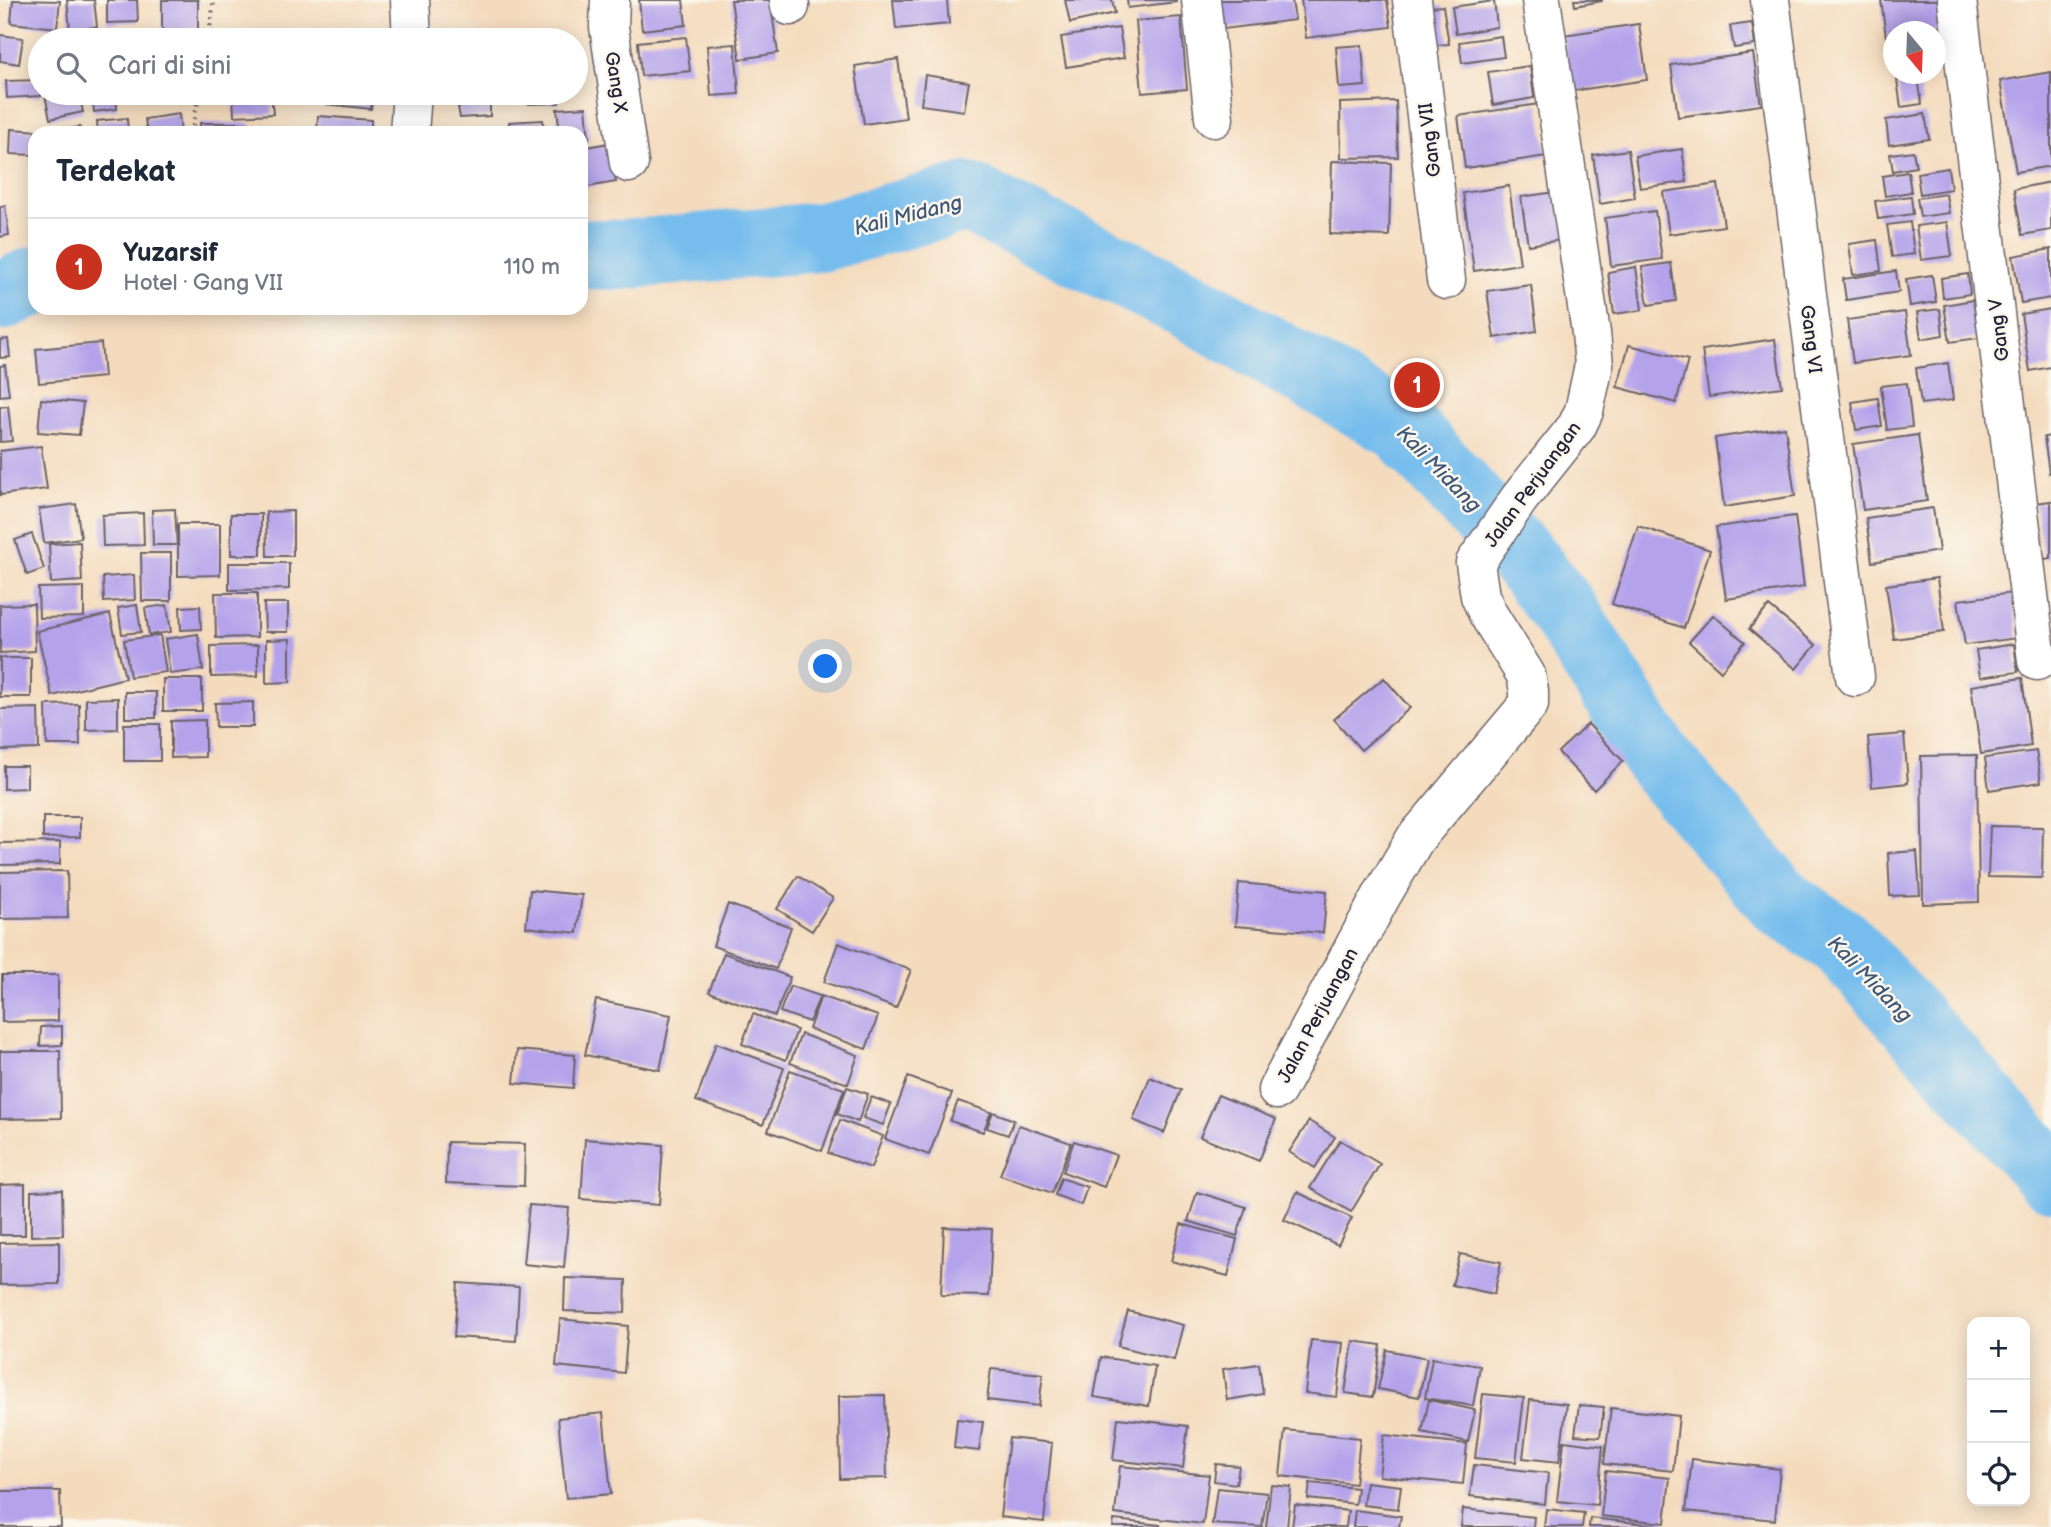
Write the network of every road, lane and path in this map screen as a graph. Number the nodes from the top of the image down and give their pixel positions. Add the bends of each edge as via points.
1 (214, 0) edge
2 (410, 0) edge
3 (611, 0) edge
4 (1201, 0) edge
5 (1412, 0) edge
6 (1541, 0) edge
7 (1770, 0) edge
8 (1957, 0) edge
9 (210, 28) edge
10 (411, 28) edge
11 (197, 105) edge
12 (411, 105) edge
13 (1214, 118) dead end
14 (193, 126) edge
15 (410, 126) edge
16 (629, 163) dead end
17 (1447, 280) dead end
18 (2037, 660) dead end
19 (1855, 677) dead end
20 (1277, 1090) dead end

1 - 9 path
2 - 10 street
3 - 16 street, Gang X via 609,27
4 - 13 street
5 - 17 street, Gang VII
6 - 20 street, Jalan Perjuangan via 1594,365 1577,426 1475,563 1488,614 1526,675 1529,704 1415,839
7 - 19 street, Gang VI
8 - 18 street, Gang V
11 - 14 path
12 - 15 street

